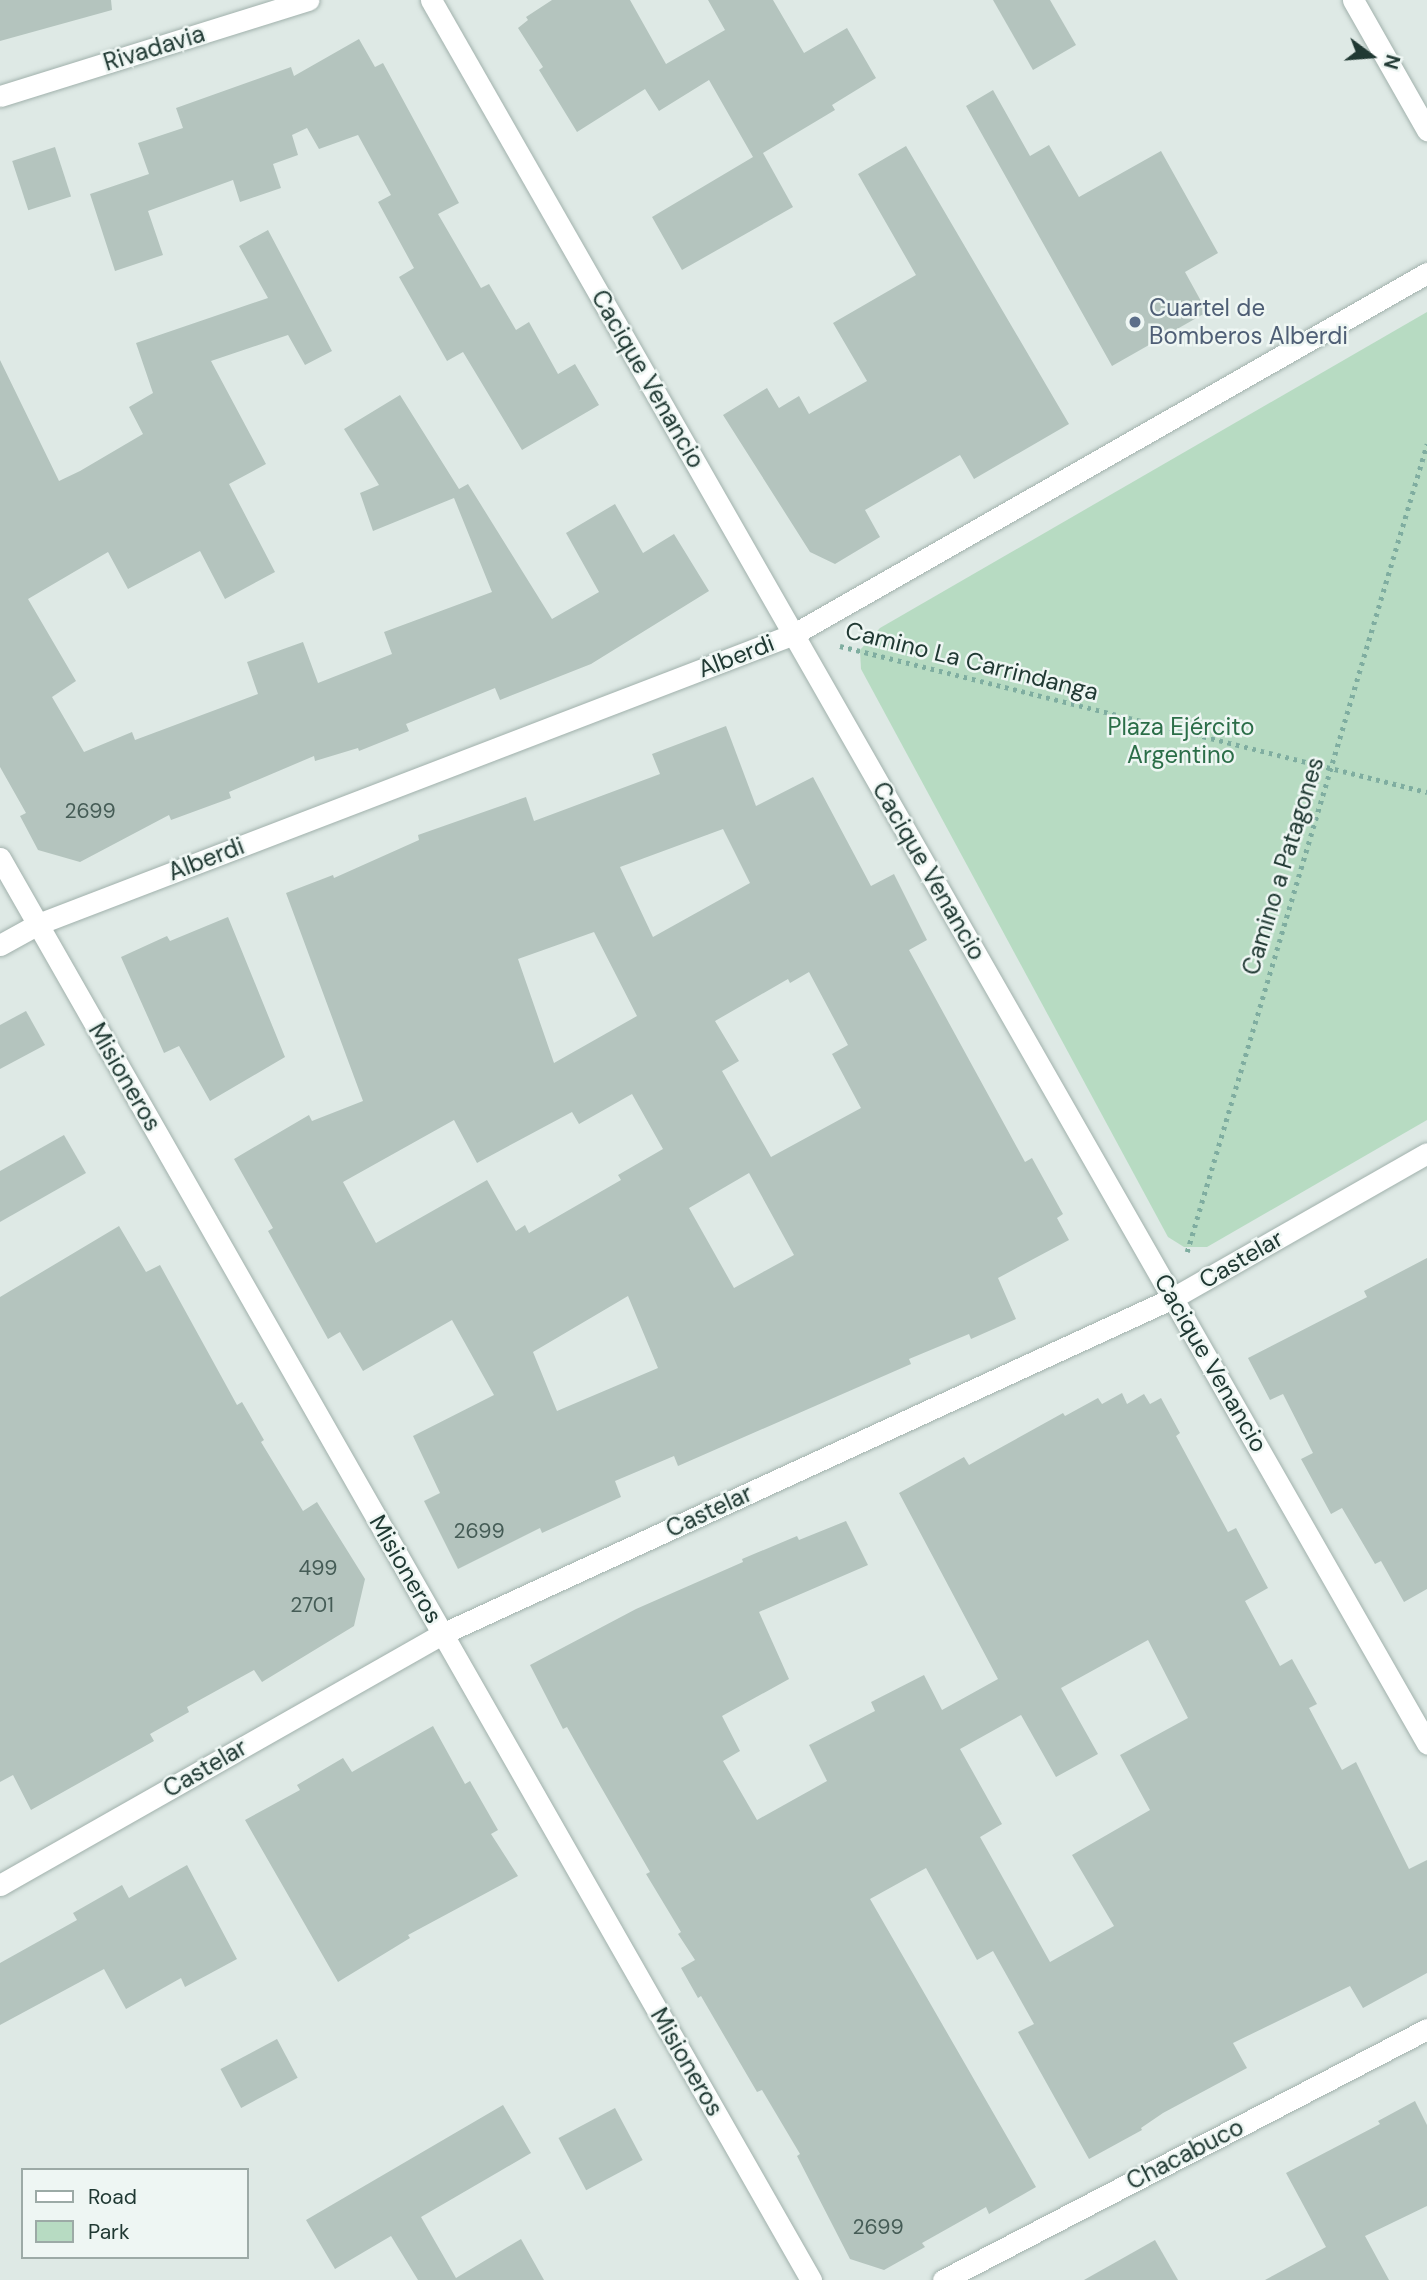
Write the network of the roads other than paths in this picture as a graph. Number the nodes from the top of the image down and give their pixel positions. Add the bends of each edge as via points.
1 (308, 0) edge
2 (431, 0) edge
3 (1353, 0) edge
4 (0, 96) edge
5 (1427, 130) edge
6 (1427, 273) edge
7 (794, 634) junction
8 (0, 858) edge
9 (37, 924) junction
10 (0, 945) edge
11 (1427, 1153) edge
12 (1173, 1298) junction
13 (442, 1634) junction
14 (1427, 1742) edge
15 (0, 1885) edge
16 (1427, 2029) edge
17 (811, 2280) edge
18 (943, 2280) edge

1 - 4 street, Rivadavia
2 - 7 street, Cacique Venancio
3 - 5 street
6 - 7 street, Alberdi
7 - 9 street, Alberdi
7 - 12 street, Cacique Venancio
8 - 9 street, Misioneros
9 - 10 street, Alberdi
9 - 13 street, Misioneros
11 - 12 street, Castelar
12 - 13 street, Castelar
12 - 14 street, Cacique Venancio
13 - 15 street, Castelar
13 - 17 street, Misioneros
16 - 18 street, Chacabuco

